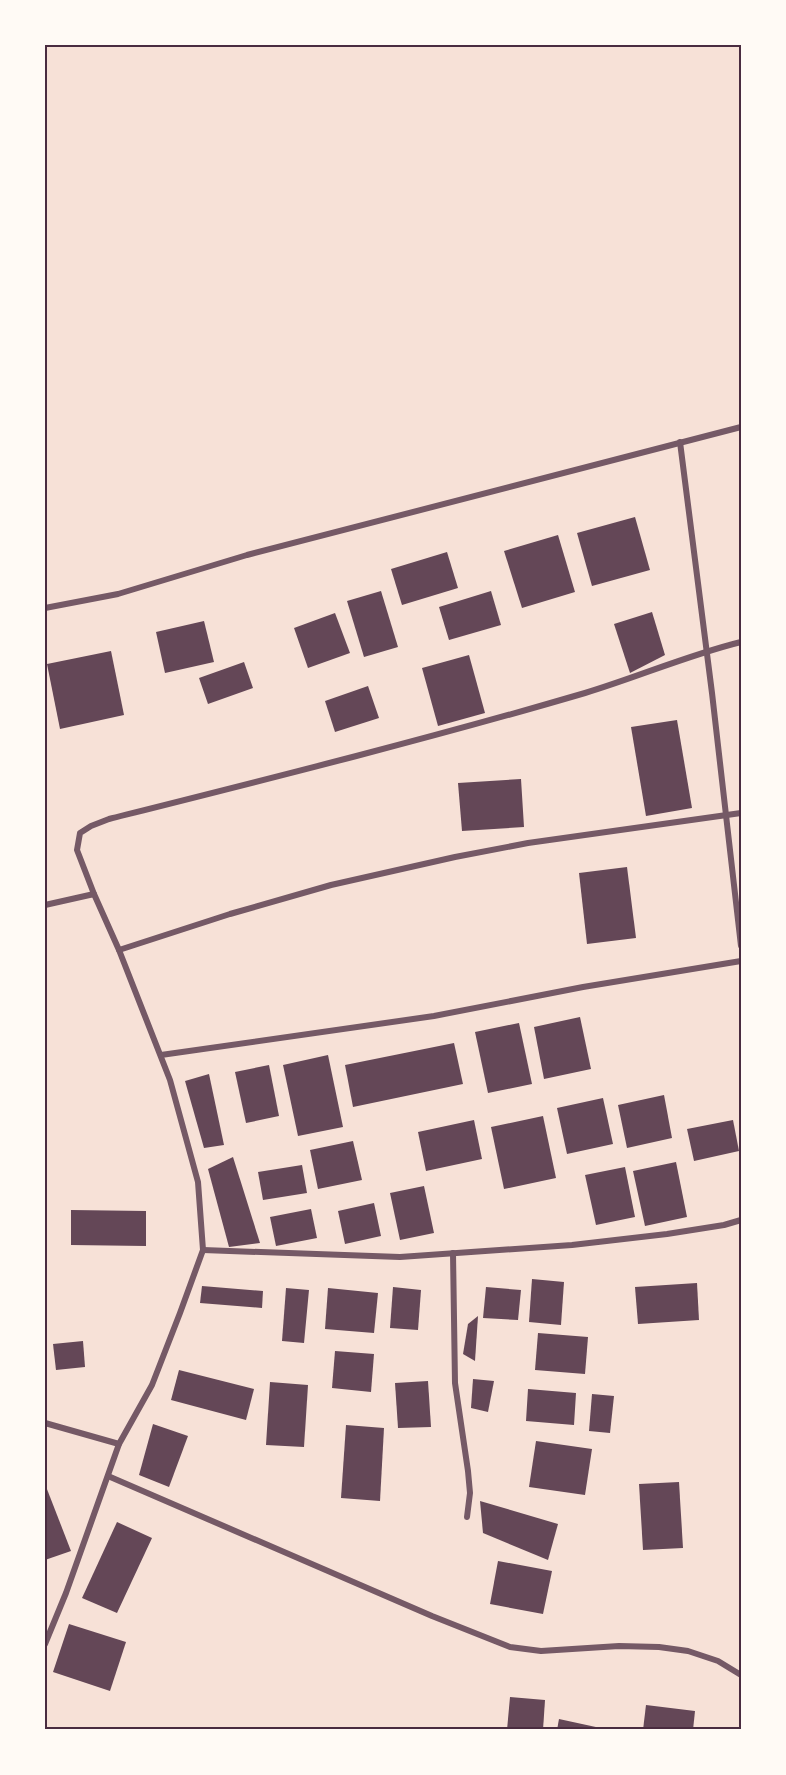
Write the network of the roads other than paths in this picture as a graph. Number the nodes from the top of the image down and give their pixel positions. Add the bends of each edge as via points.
1 (741, 427) edge
2 (680, 442) junction
3 (45, 608) edge
4 (741, 642) edge
5 (707, 650) junction
6 (741, 813) edge
7 (726, 814) junction
8 (94, 894) junction
9 (45, 905) edge
10 (741, 946) edge
11 (119, 950) junction
12 (741, 961) edge
13 (161, 1055) junction
14 (741, 1220) edge
15 (203, 1250) junction
16 (453, 1253) junction
17 (45, 1423) edge
18 (119, 1444) junction
19 (108, 1476) junction
20 (466, 1517) dead end
21 (45, 1644) edge
22 (741, 1675) edge

1 - 2 street
2 - 3 street via 247,555 118,594
2 - 5 street
4 - 5 street
5 - 7 street
5 - 8 street via 587,692 91,826 80,833 77,850
6 - 7 street
7 - 10 street
7 - 11 street via 528,843 433,862 331,885
8 - 9 street
8 - 11 street
11 - 13 street
12 - 13 street via 434,1016
13 - 15 street via 198,1182
14 - 16 street via 667,1234 572,1245
15 - 16 street via 400,1257
15 - 18 street via 152,1385
16 - 20 street via 455,1383 470,1493
17 - 18 street
18 - 19 street
19 - 21 street
19 - 22 street via 510,1647 541,1652 659,1647 718,1661

